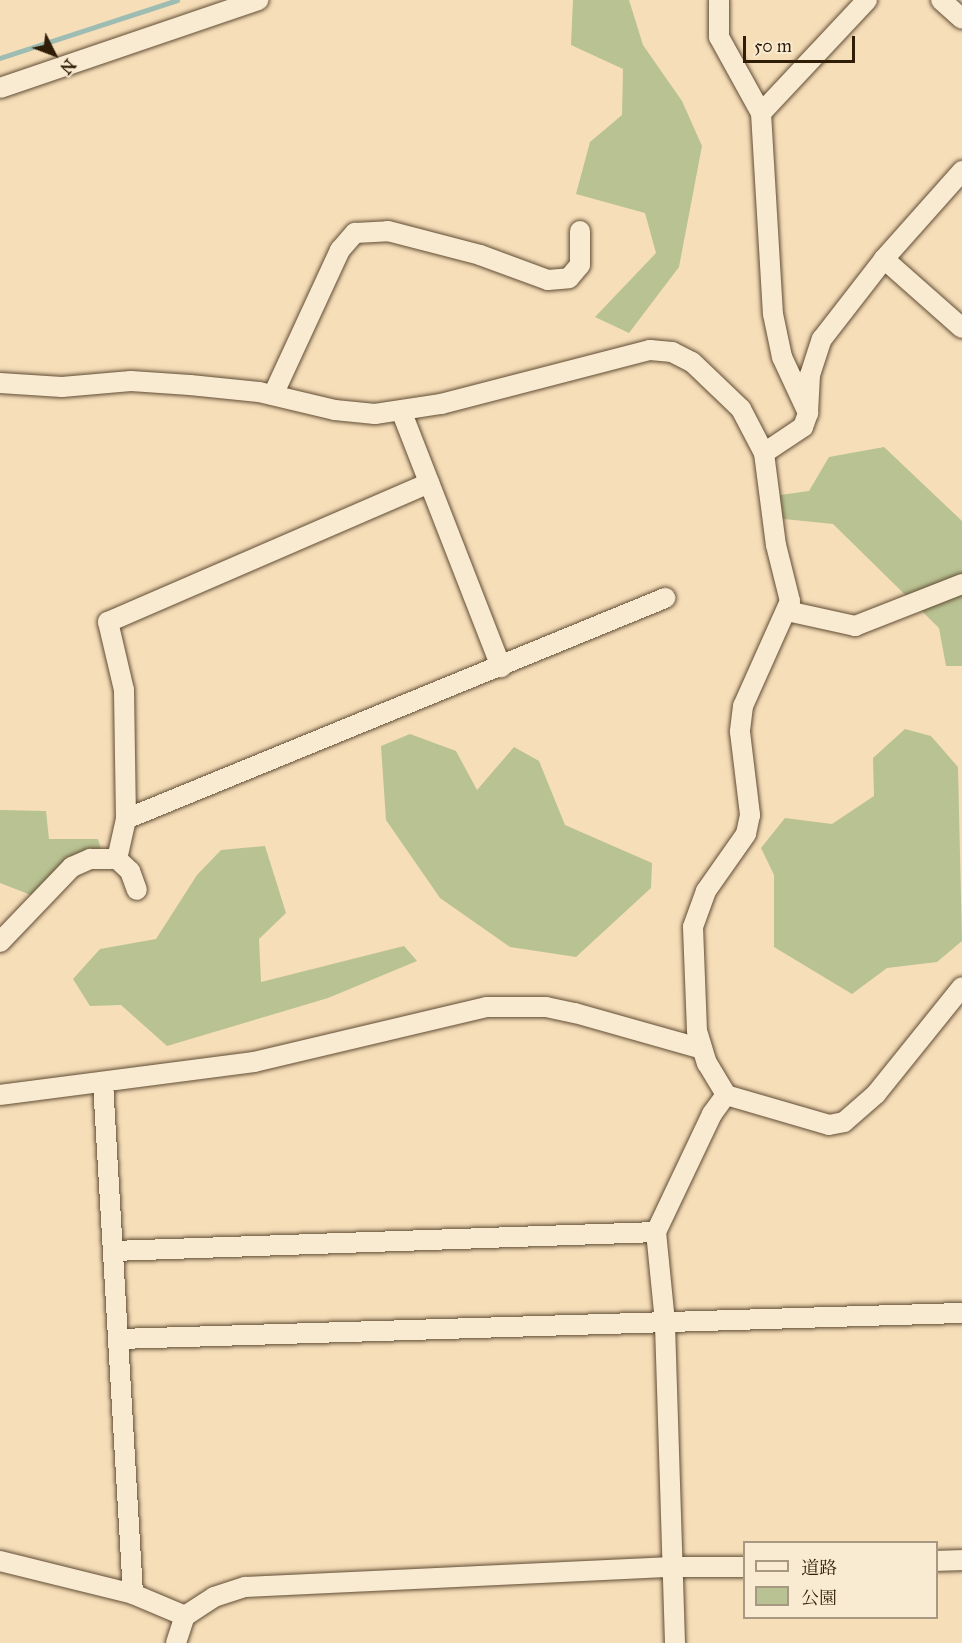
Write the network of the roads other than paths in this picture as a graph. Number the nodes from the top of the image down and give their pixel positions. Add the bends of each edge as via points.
1 (258, 0) edge
2 (718, 0) edge
3 (867, 0) edge
4 (941, 0) edge
5 (230, 5) edge
6 (962, 19) edge
7 (0, 88) edge
8 (760, 113) junction
9 (962, 171) edge
10 (580, 231) dead end
11 (885, 259) junction
12 (962, 328) edge
13 (0, 383) edge
14 (273, 395) junction
15 (402, 413) junction
16 (808, 413) junction
17 (764, 453) junction
18 (429, 483) junction
19 (962, 584) edge
20 (665, 598) dead end
21 (787, 611) junction
22 (501, 667) junction
23 (126, 819) junction
24 (117, 859) junction
25 (137, 890) dead end
26 (0, 942) edge
27 (962, 987) edge
28 (702, 1049) junction
29 (103, 1083) junction
30 (0, 1095) edge
31 (726, 1095) junction
32 (656, 1232) junction
33 (113, 1251) junction
34 (962, 1313) edge
35 (665, 1322) junction
36 (119, 1339) junction
37 (962, 1560) edge
38 (0, 1561) edge
39 (938, 1561) edge
40 (672, 1567) junction
41 (743, 1567) edge
42 (133, 1594) junction
43 (185, 1616) junction
44 (176, 1643) edge
45 (675, 1643) edge

1 - 5 street
2 - 8 street via 719,37
3 - 8 street
4 - 6 street
5 - 7 street
8 - 16 street via 773,314 782,357
9 - 11 street
10 - 14 street via 580,265 568,278 548,280 480,255 388,231 356,233 340,250
11 - 12 street
11 - 16 street via 822,339 810,375
13 - 14 street via 62,387 131,381
14 - 15 street via 335,410
15 - 17 street via 650,350 672,352 692,362 741,409
15 - 18 street
16 - 17 street via 803,427 792,438
17 - 21 street via 776,545 790,601
18 - 22 street
18 - 23 street via 108,622 124,690
19 - 21 street via 855,626
20 - 22 street
21 - 28 street via 742,706 740,732 750,815 746,834 706,891 693,927 691,964
22 - 23 street
23 - 24 street
24 - 25 street via 130,871
24 - 26 street via 90,859 72,867
27 - 31 street via 876,1094 844,1122 818,1123
28 - 29 street via 546,1007 487,1007 254,1062
28 - 31 street
29 - 30 street
29 - 33 street
31 - 32 street via 712,1113
32 - 33 street
32 - 35 street
33 - 36 street
34 - 35 street
35 - 36 street
35 - 40 street
36 - 42 street
37 - 39 street
38 - 42 street
40 - 41 street
40 - 43 street via 245,1587 214,1597
40 - 45 street
42 - 43 street
43 - 44 street

